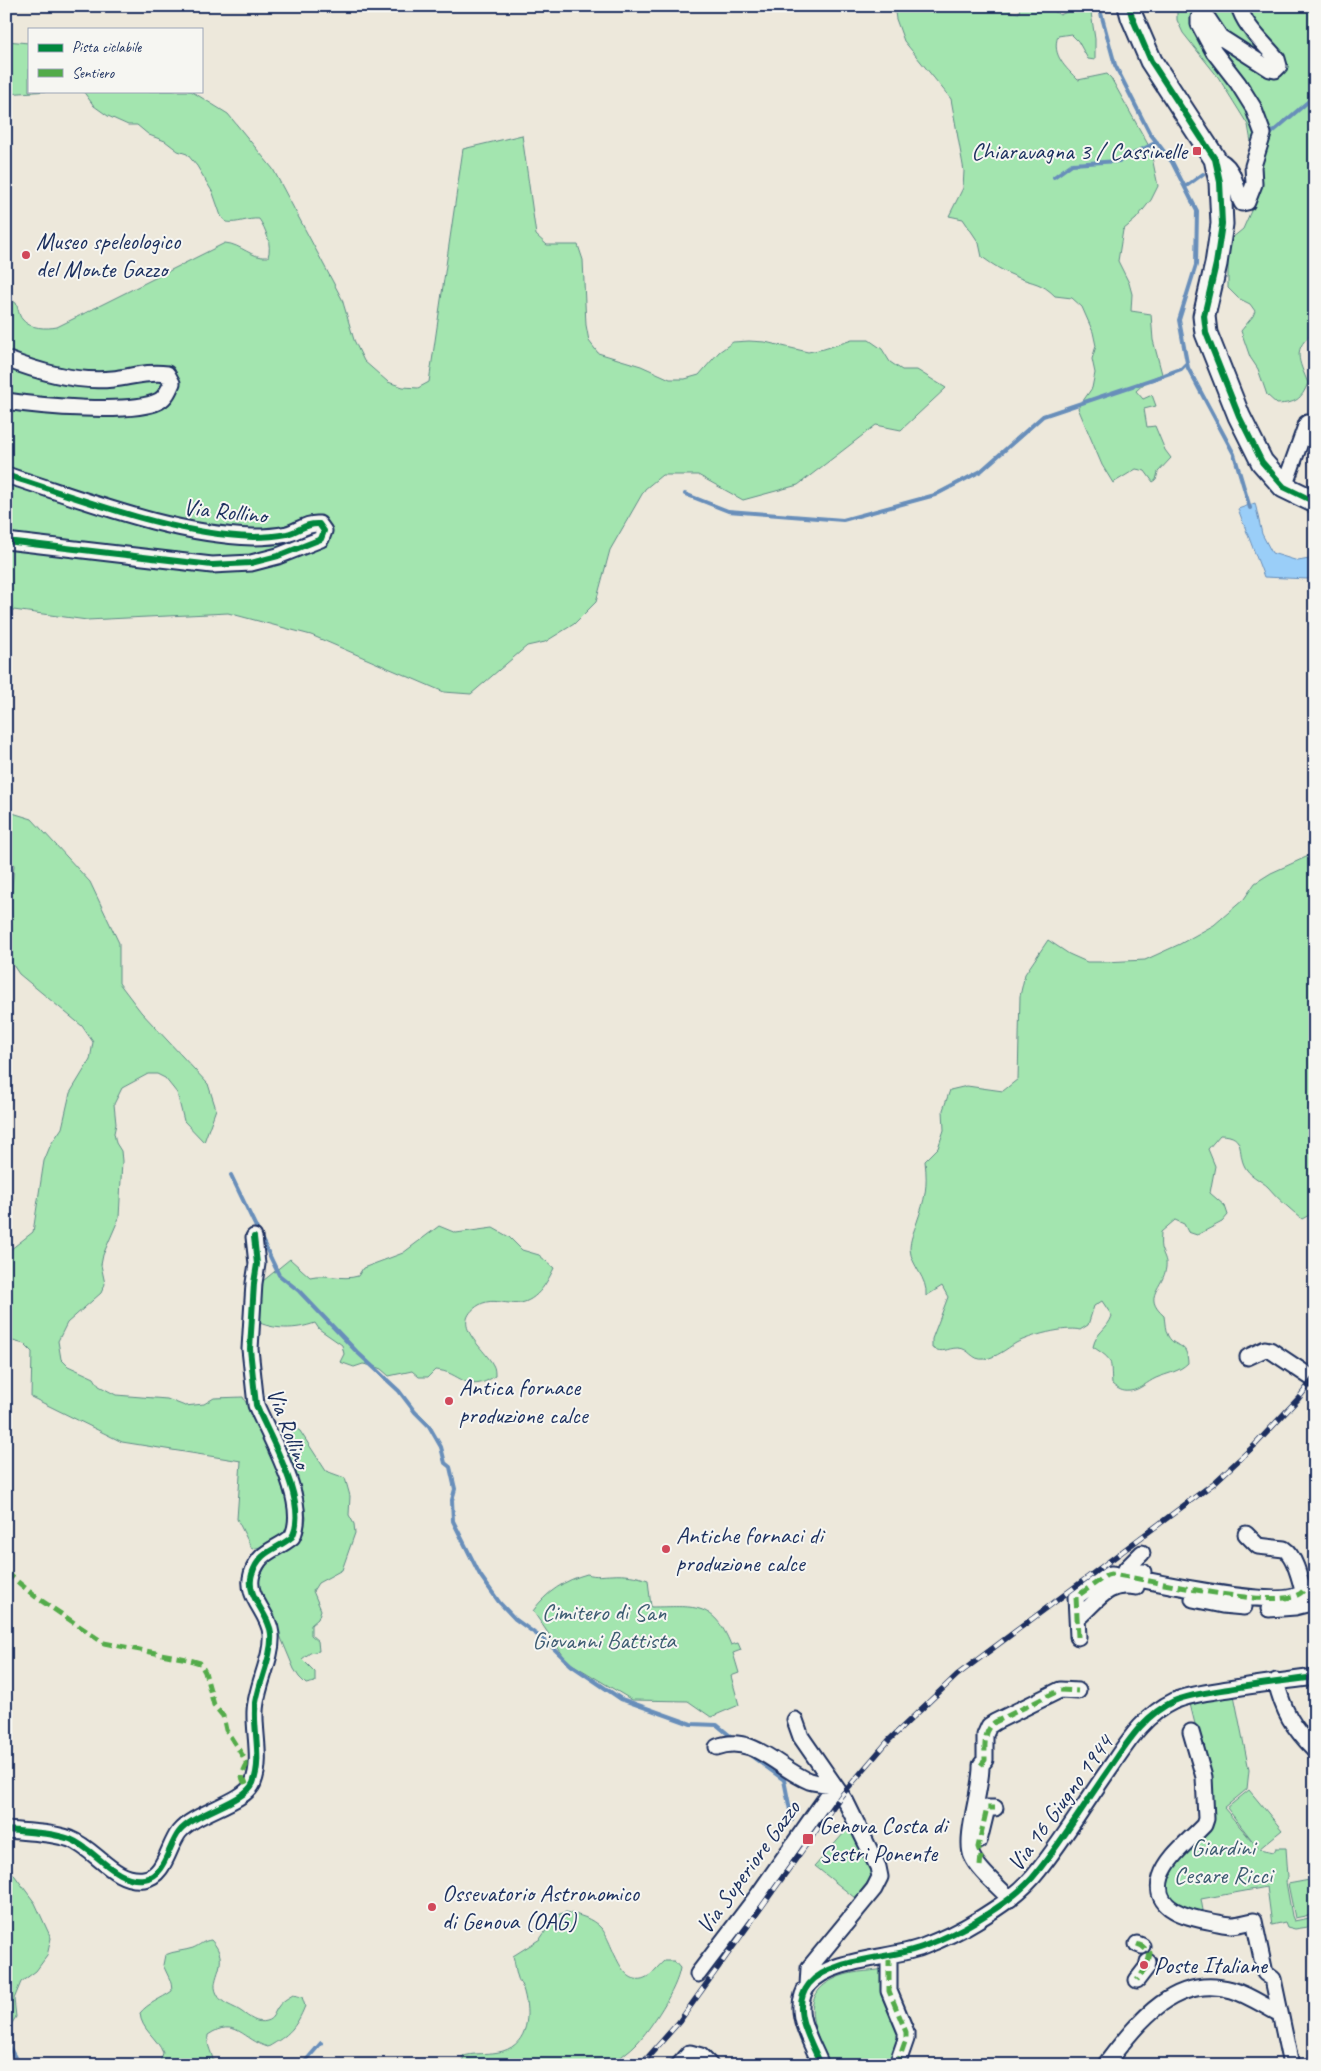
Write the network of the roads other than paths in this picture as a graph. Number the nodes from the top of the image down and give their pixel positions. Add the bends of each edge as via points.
1 (1129, 6) edge
2 (1239, 6) edge
3 (1215, 159) junction
4 (6, 359) edge
5 (6, 401) edge
6 (1307, 422) dead end
7 (6, 475) edge
8 (1284, 487) junction
9 (1315, 502) edge
10 (6, 541) edge
11 (254, 1237) dead end
12 (1248, 1358) dead end
13 (1315, 1380) edge
14 (1246, 1534) dead end
15 (1142, 1554) dead end
16 (1309, 1590) edge
17 (1315, 1602) edge
18 (1079, 1617) dead end
19 (1078, 1638) dead end
20 (1315, 1677) edge
21 (1276, 1681) junction
22 (1078, 1691) dead end
23 (795, 1720) dead end
24 (1191, 1732) dead end
25 (717, 1748) dead end
26 (1315, 1750) edge
27 (832, 1785) junction
28 (995, 1808) dead end
29 (6, 1830) edge
30 (980, 1866) junction
31 (1010, 1899) junction
32 (890, 1956) junction
33 (1148, 1962) dead end
34 (698, 1974) dead end
35 (1138, 1980) dead end
36 (808, 1985) junction
37 (1280, 2014) junction
38 (679, 2065) edge
39 (710, 2065) edge
40 (821, 2065) edge
41 (897, 2065) edge
42 (1105, 2065) edge
43 (1291, 2065) edge

1 - 3 street via 1151,61
2 - 3 street via 1241,15 1277,59 1280,66 1275,70 1220,37 1203,16 1199,18 1199,24 1214,52 1253,107 1263,134 1253,166 1254,184 1247,202 1242,203 1230,169
3 - 8 street via 1220,182 1222,224 1204,316 1206,333 1246,431 1262,462
4 - 5 street via 76,379 112,379 155,372 167,374 172,383 169,392 158,401 116,408
6 - 8 street
7 - 10 street, Via Rollino via 201,532 254,537 288,534 313,524 319,524 324,531 321,538 278,556 251,563 222,564
8 - 9 street
11 - 29 street, Via Rollino via 258,1264 250,1348 254,1393 256,1405 286,1470 297,1520 292,1537 261,1556 251,1580 252,1593 271,1633 255,1711 257,1766 253,1784 238,1797 188,1824 178,1833 159,1871 144,1879 128,1878 69,1839
12 - 13 street via 1270,1350
14 - 16 street via 1258,1546 1287,1551
15 - 16 street via 1126,1569 1234,1590 1270,1593
16 - 19 street via 1300,1595 1270,1599 1111,1574 1076,1597
17 - 18 street via 1271,1609 1222,1606 1122,1585 1109,1589
20 - 21 street, Via 16 Giugno 1944
21 - 26 street via 1284,1710 1298,1733
21 - 31 street, Via 16 Giugno 1944 via 1195,1694 1153,1714 1128,1741 1037,1872
22 - 30 street via 1060,1690 989,1726 970,1847
23 - 27 street via 801,1737
24 - 37 street via 1204,1776 1206,1819 1164,1871 1159,1886 1161,1898 1166,1905 1191,1918 1232,1925 1254,1921 1265,1973 1273,1979
25 - 27 street via 743,1744 810,1781
27 - 34 street, Via Superiore Gazzo via 831,1791 758,1895
27 - 36 street via 859,1826 880,1877 874,1889 809,1968
28 - 30 street via 987,1808 978,1847
30 - 31 street
31 - 32 street, Via 16 Giugno 1944 via 952,1934
32 - 36 street, Via 16 Giugno 1944 via 829,1969
32 - 41 street via 889,1991 906,2032
33 - 35 street
36 - 40 street via 800,2008 803,2024
37 - 42 street via 1241,1993 1213,1987 1193,1989 1166,2000 1149,2012
37 - 43 street
38 - 39 street via 690,2054 701,2056

